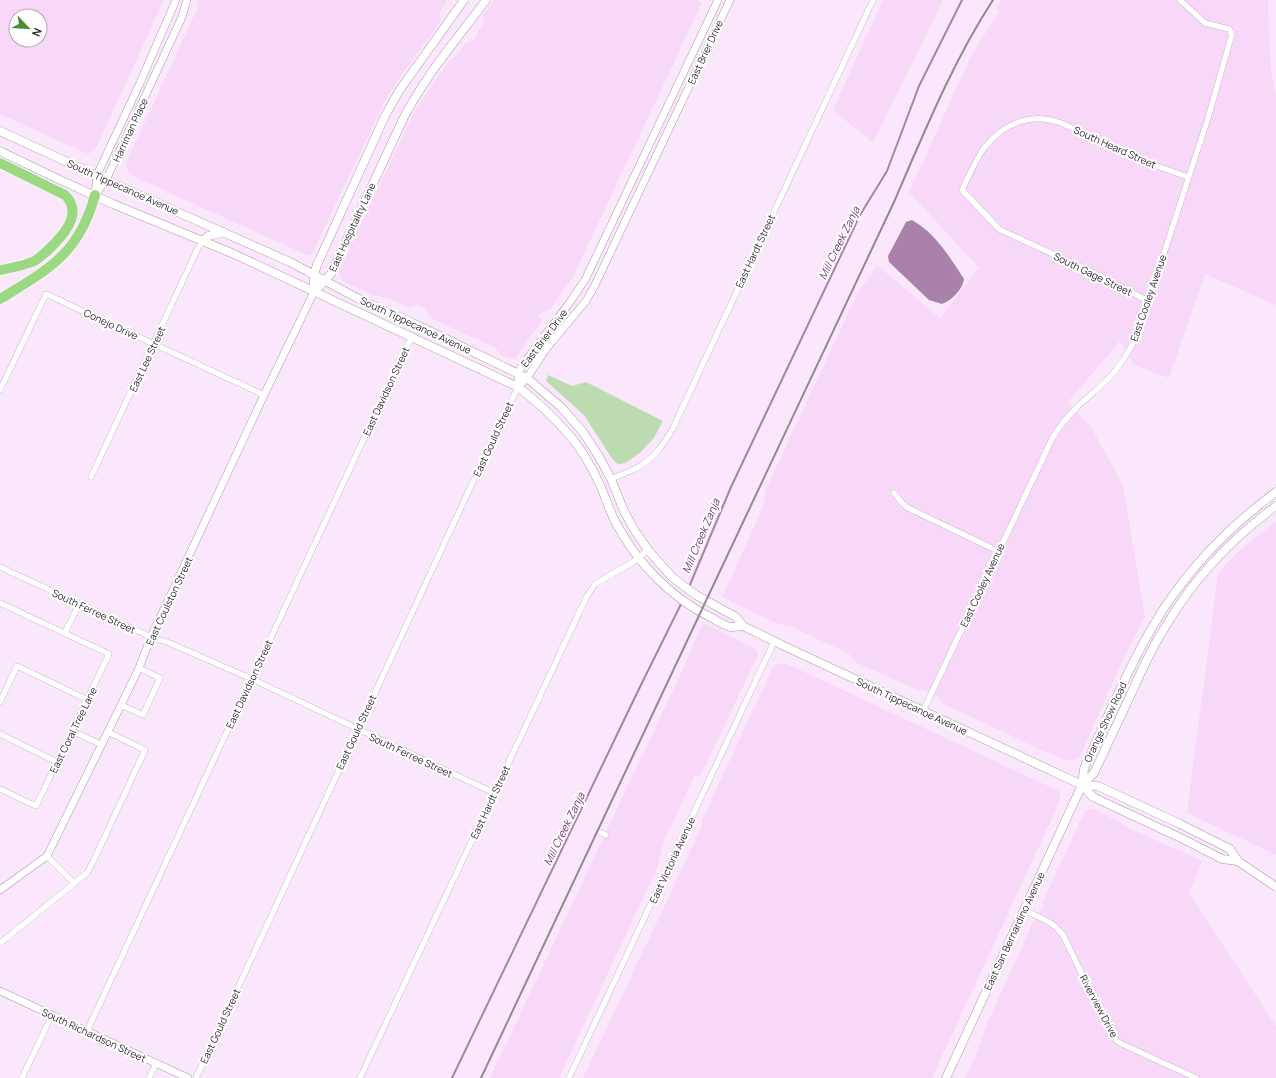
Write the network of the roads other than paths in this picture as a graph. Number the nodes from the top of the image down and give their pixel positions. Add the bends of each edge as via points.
1 (176, 0) edge
2 (187, 0) edge
3 (464, 0) edge
4 (486, 0) edge
5 (718, 0) edge
6 (730, 0) edge
7 (874, 0) edge
8 (1180, 0) edge
9 (1042, 118) joint
10 (0, 131) edge
11 (0, 151) edge
12 (0, 163) edge
13 (97, 175) junction
14 (1188, 177) junction
15 (106, 180) junction
16 (95, 195) junction
17 (224, 232) junction
18 (203, 241) junction
19 (0, 270) edge
20 (314, 274) junction
21 (325, 281) junction
22 (314, 292) junction
23 (0, 299) edge
24 (1148, 301) junction
25 (411, 338) junction
26 (154, 344) junction
27 (518, 373) junction
28 (527, 378) junction
29 (518, 387) junction
30 (0, 390) edge
31 (264, 395) junction
32 (91, 477) dead end
33 (611, 480) junction
34 (600, 485) junction
35 (894, 493) dead end
36 (1273, 494) edge
37 (1276, 505) edge
38 (648, 550) junction
39 (998, 551) junction
40 (639, 558) junction
41 (0, 567) edge
42 (0, 603) edge
43 (79, 604) junction
44 (743, 626) junction
45 (65, 633) junction
46 (151, 637) junction
47 (774, 642) junction
48 (139, 668) junction
49 (252, 679) junction
50 (88, 700) junction
51 (0, 702) edge
52 (122, 705) junction
53 (923, 711) junction
54 (358, 730) junction
55 (72, 731) junction
56 (108, 732) junction
57 (0, 734) edge
58 (102, 745) junction
59 (57, 762) junction
60 (1082, 785) junction
61 (0, 789) edge
62 (494, 794) junction
63 (47, 856) junction
64 (1238, 861) junction
65 (74, 883) junction
66 (1276, 887) edge
67 (0, 890) edge
68 (1024, 910) junction
69 (0, 943) edge
70 (0, 991) edge
71 (52, 1015) junction
72 (87, 1031) junction
73 (156, 1064) junction
74 (22, 1078) edge
75 (149, 1078) edge
76 (188, 1078) edge
77 (196, 1078) edge
78 (360, 1078) edge
79 (569, 1078) edge
80 (946, 1078) edge
81 (1196, 1078) edge

1 - 13 street, Harriman Place
2 - 15 street, Harriman Place via 182,16
3 - 20 main road, East Hospitality Lane via 399,91
4 - 21 main road, East Hospitality Lane via 412,101 331,274
5 - 27 street, East Brier Drive via 585,280
6 - 28 street, East Brier Drive via 595,285 586,301 546,349
7 - 33 street, East Hardt Street via 673,428 652,458
8 - 14 street, East Cooley Avenue via 1205,23 1229,29 1232,34
9 - 14 street, South Heard Street via 1061,123 1151,164
9 - 24 street, South Gage Street via 1020,121 998,134 977,159 962,190 999,229
10 - 13 main road, South Tippecanoe Avenue
11 - 16 main road, South Tippecanoe Avenue
12 - 19 highway via 65,195 70,199 72,206 68,226 51,247 36,260
13 - 15 main road, South Tippecanoe Avenue
13 - 16 street, Harriman Place
14 - 24 street, East Cooley Avenue
15 - 16 street, Harriman Place
15 - 17 main road, South Tippecanoe Avenue
16 - 18 main road, South Tippecanoe Avenue
16 - 23 highway via 84,226 62,257
17 - 18 main road via 208,236
17 - 20 main road, South Tippecanoe Avenue
18 - 22 main road, South Tippecanoe Avenue
18 - 26 street, East Lee Street
20 - 21 main road, South Tippecanoe Avenue
20 - 22 main road, East Hospitality Lane
21 - 22 main road, East Hospitality Lane
21 - 27 main road, South Tippecanoe Avenue
22 - 25 main road, South Tippecanoe Avenue
22 - 31 street, East Coulston Street
24 - 39 street, East Cooley Avenue via 1134,342 1116,371 1070,414 1053,437
25 - 29 main road, South Tippecanoe Avenue
25 - 49 street, East Davidson Street
26 - 30 street, Conejo Drive via 46,294
26 - 31 street, Conejo Drive
26 - 32 street, East Lee Street
27 - 28 main road, South Tippecanoe Avenue
27 - 29 street, East Brier Drive
28 - 29 street, East Brier Drive
28 - 33 main road, South Tippecanoe Avenue via 561,407 583,432
29 - 34 main road, South Tippecanoe Avenue via 571,437
29 - 54 street, East Gould Street
31 - 46 street, East Coulston Street
33 - 34 main road
33 - 38 main road, South Tippecanoe Avenue via 624,511
34 - 40 main road, South Tippecanoe Avenue via 615,522
35 - 39 street via 908,508
36 - 37 main road
36 - 60 main road, Orange Show Road via 1218,542 1182,583 1157,619 1084,769
37 - 60 main road, Orange Show Road via 1207,569 1177,609 1154,646 1094,773
38 - 40 street, East Hardt Street
38 - 44 main road, South Tippecanoe Avenue via 676,581 736,617
39 - 53 street, East Cooley Avenue
40 - 44 main road, South Tippecanoe Avenue via 675,594 701,613 730,627
40 - 62 street, East Hardt Street via 601,580 590,590
41 - 43 street, South Ferree Street
42 - 45 street
43 - 45 street
43 - 46 street, South Ferree Street
44 - 47 main road, South Tippecanoe Avenue
45 - 50 street, East Coral Tree Lane via 109,654
46 - 48 street, East Coulston Street
46 - 49 street, South Ferree Street
47 - 53 main road, South Tippecanoe Avenue
47 - 79 street, East Victoria Avenue
48 - 52 street, East Coulston Street
48 - 52 street via 160,678 143,715
49 - 54 street, South Ferree Street
49 - 72 street, East Davidson Street
50 - 51 street via 17,666
50 - 55 street, East Coral Tree Lane
52 - 56 street, East Coulston Street
53 - 60 main road, South Tippecanoe Avenue
54 - 62 street, South Ferree Street
54 - 77 street, East Gould Street
55 - 58 street
55 - 59 street, East Coral Tree Lane
56 - 58 street, East Coulston Street
56 - 65 street via 145,750 93,862 87,873
57 - 59 street
58 - 63 street, East Coulston Street
59 - 61 street, East Coral Tree Lane via 36,806
60 - 64 main road, South Tippecanoe Avenue via 1093,797 1222,860
60 - 64 main road, South Tippecanoe Avenue via 1098,786 1180,824 1230,849
60 - 68 main road, East San Bernardino Avenue
62 - 78 street, East Hardt Street
63 - 65 street
63 - 67 street, East Coulston Street
64 - 66 main road, South Tippecanoe Avenue
65 - 69 street
68 - 80 main road, East San Bernardino Avenue
68 - 81 street, Riverview Drive via 1059,929 1109,1030 1117,1041
70 - 71 street, South Richardson Street
71 - 72 street, South Richardson Street
71 - 74 street
72 - 73 street, South Richardson Street
73 - 75 street
73 - 76 street, South Richardson Street

